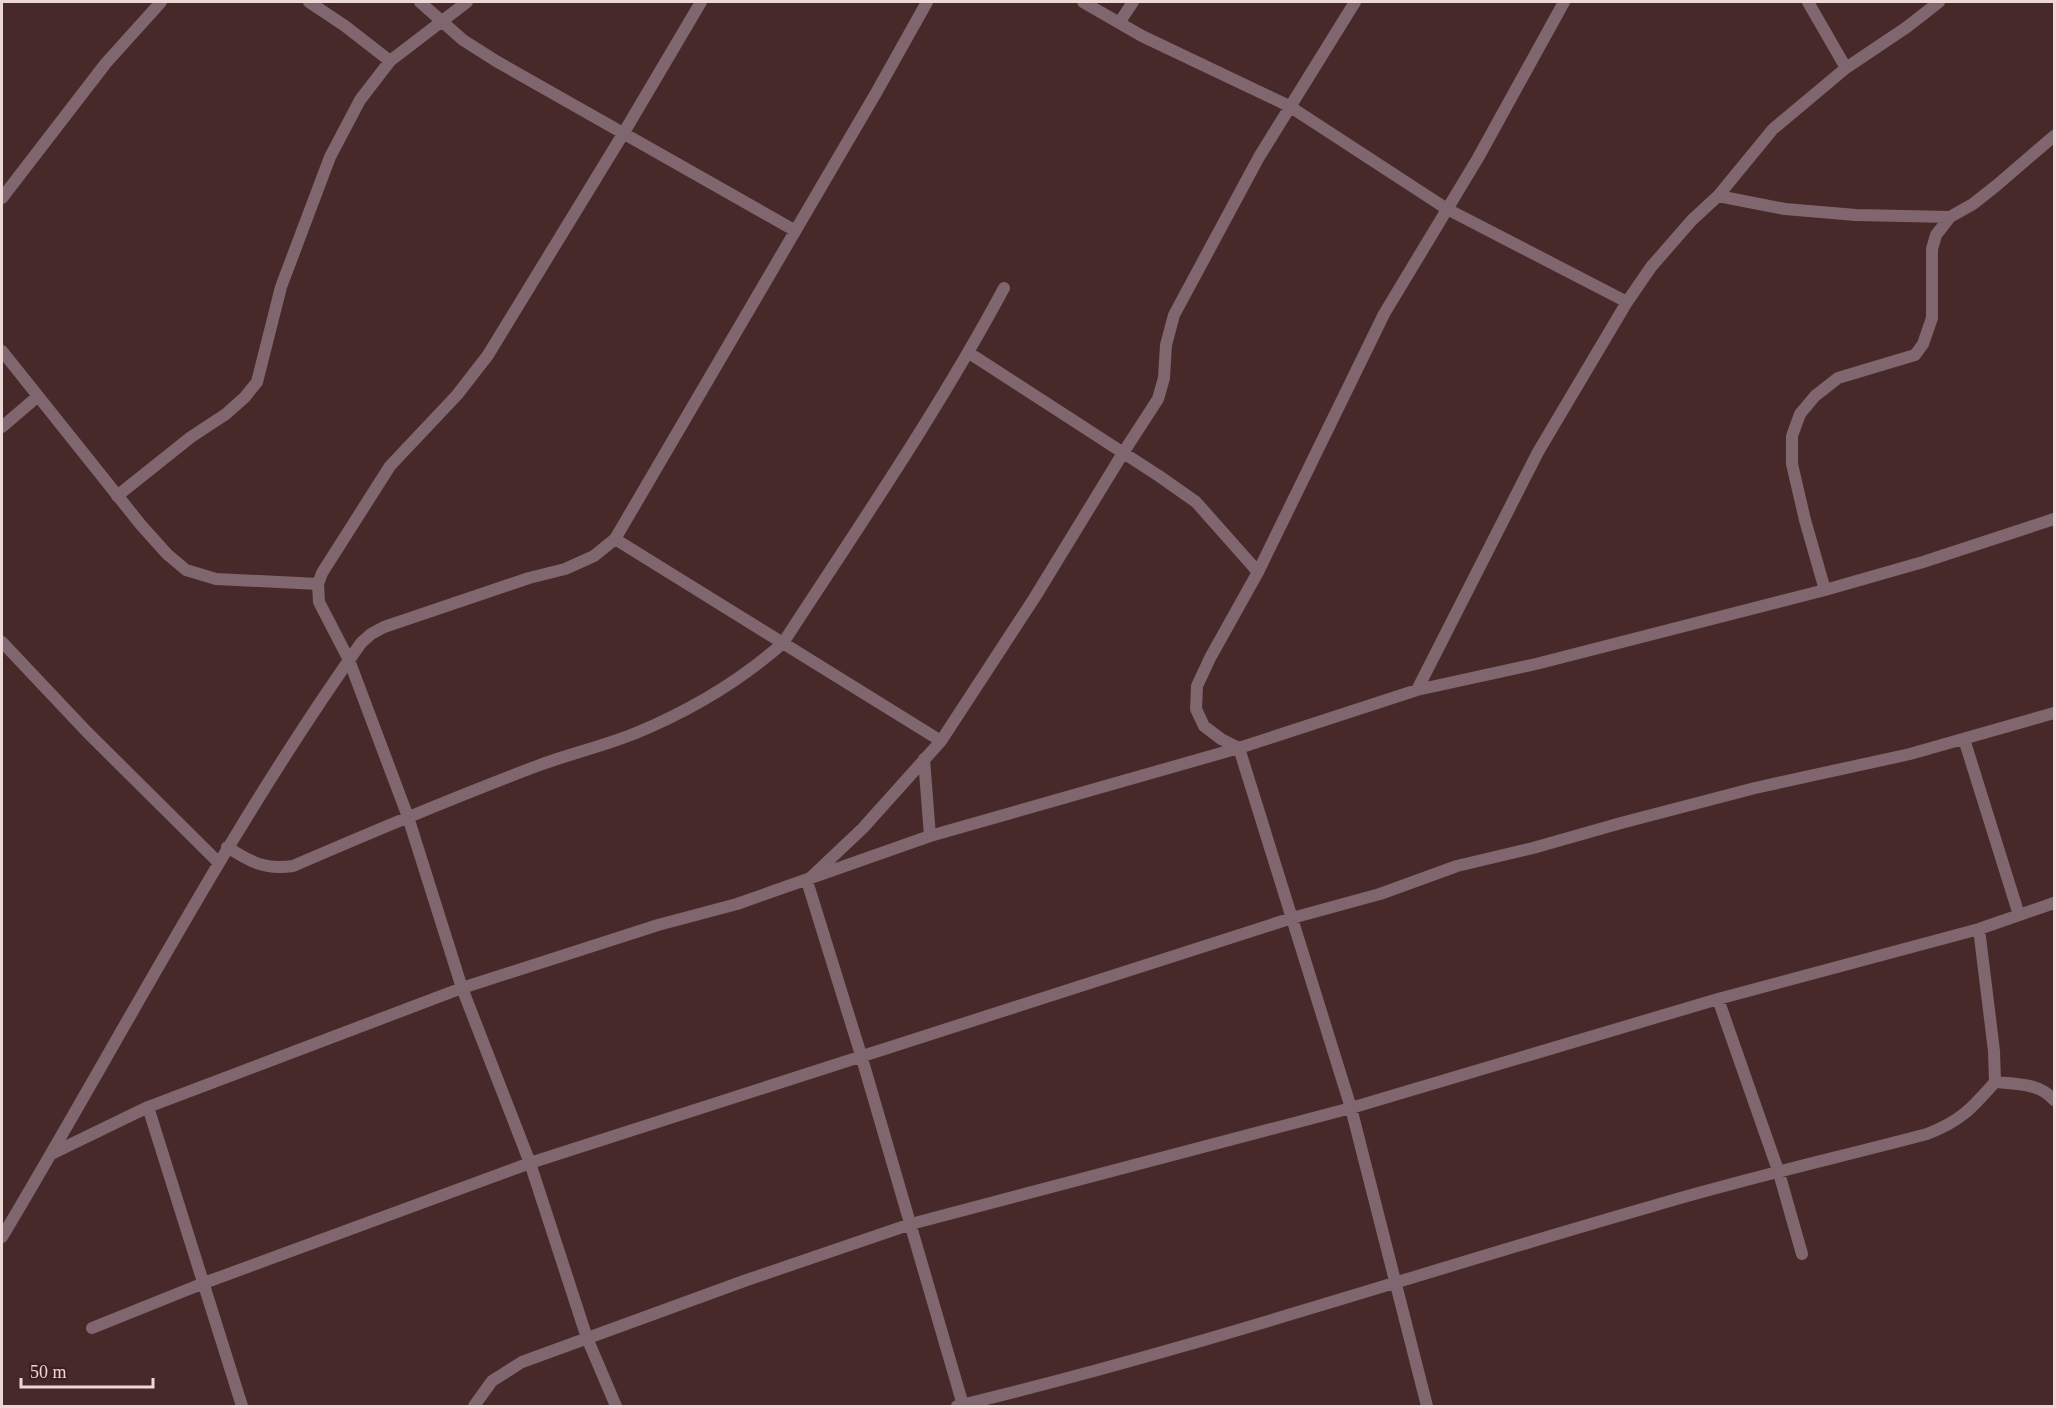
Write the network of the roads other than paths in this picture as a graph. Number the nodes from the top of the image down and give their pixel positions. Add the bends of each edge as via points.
1 (161, 2) edge
2 (309, 2) edge
3 (420, 2) edge
4 (466, 2) edge
5 (701, 2) edge
6 (927, 2) edge
7 (1083, 2) edge
8 (1133, 2) edge
9 (1355, 2) edge
10 (1564, 2) edge
11 (1808, 2) edge
12 (1939, 2) edge
13 (441, 22) junction
14 (1119, 23) junction
15 (390, 61) junction
16 (1846, 68) junction
17 (1289, 106) junction
18 (623, 134) junction
19 (2055, 136) edge
20 (1718, 196) junction
21 (2, 198) edge
22 (1447, 209) junction
23 (1950, 218) junction
24 (794, 230) junction
25 (1004, 288) dead end
26 (1626, 302) junction
27 (2, 351) edge
28 (969, 353) junction
29 (37, 397) junction
30 (2, 427) edge
31 (1123, 453) junction
32 (117, 496) junction
33 (2055, 519) edge
34 (615, 539) junction
35 (1258, 572) junction
36 (318, 584) junction
37 (1826, 590) junction
38 (2, 642) edge
39 (783, 643) junction
40 (349, 660) junction
41 (1417, 690) junction
42 (2055, 713) edge
43 (1964, 739) junction
44 (941, 741) junction
45 (1239, 748) junction
46 (924, 759) junction
47 (408, 817) junction
48 (930, 836) junction
49 (227, 847) junction
50 (218, 862) junction
51 (807, 881) junction
52 (2055, 903) edge
53 (2019, 915) junction
54 (1292, 918) junction
55 (1979, 929) junction
56 (462, 988) junction
57 (1718, 999) junction
58 (861, 1055) junction
59 (1995, 1083) junction
60 (2055, 1100) edge
61 (148, 1107) junction
62 (1352, 1108) junction
63 (51, 1154) junction
64 (530, 1163) junction
65 (1779, 1173) junction
66 (911, 1224) junction
67 (2, 1237) edge
68 (1802, 1254) dead end
69 (204, 1283) junction
70 (1397, 1284) junction
71 (92, 1328) dead end
72 (587, 1338) junction
73 (959, 1406) edge
74 (242, 1407) edge
75 (474, 1407) edge
76 (616, 1407) edge
77 (1427, 1407) edge

1 - 21 street via 106,63
2 - 15 street
3 - 13 street
4 - 13 street
5 - 18 street
6 - 24 street
7 - 14 street
8 - 14 street
9 - 17 street
10 - 22 street
11 - 16 street
12 - 16 street
13 - 15 street
13 - 18 street via 496,61
14 - 17 street
15 - 32 street via 360,100 330,157 281,287 257,382 226,414 190,436
16 - 20 street via 1773,129
17 - 22 street
17 - 31 street via 1174,315 1158,399
18 - 24 street
18 - 36 street via 488,355 457,395 390,466
19 - 23 street
20 - 23 street via 1785,209
20 - 26 street via 1651,267
22 - 26 street
22 - 35 street via 1384,314
23 - 37 street via 1936,235 1932,249 1932,318 1919,350 1915,355 1838,378 1800,414 1792,436 1792,464
24 - 34 street
25 - 28 street
26 - 41 street via 1538,452
27 - 29 street
28 - 31 street
28 - 39 street
29 - 30 street
29 - 32 street
31 - 35 street via 1196,502
31 - 44 street
32 - 36 street via 166,554 186,570 216,579
33 - 37 street
34 - 39 street
34 - 40 street via 594,556 565,569 384,627 361,643
35 - 45 street via 1197,686 1196,709 1204,726
36 - 40 street via 319,602
37 - 41 street via 1536,664
38 - 50 street
39 - 44 street
39 - 47 street via 710,696 636,733
40 - 47 street
40 - 49 street
41 - 45 street
42 - 43 street
43 - 53 street
43 - 54 street via 1755,788 1457,866 1380,894
44 - 46 street
45 - 48 street
45 - 54 street
46 - 48 street
46 - 51 street via 863,828
47 - 49 street via 293,866 275,868 253,863
47 - 56 street
48 - 51 street
49 - 50 street
50 - 63 street
51 - 56 street
51 - 58 street
52 - 53 street
53 - 55 street
54 - 58 street
54 - 62 street
55 - 57 street
55 - 59 street
56 - 61 street
56 - 64 street
57 - 62 street
57 - 65 street
58 - 64 street
58 - 66 street
59 - 60 street via 2028,1085 2046,1091
59 - 65 street via 1949,1126
61 - 63 street
61 - 69 street
62 - 66 street
62 - 70 street
63 - 67 street
64 - 69 street
64 - 72 street
65 - 68 street
65 - 70 street via 1656,1205
66 - 72 street
66 - 73 street
69 - 71 street
69 - 74 street
70 - 73 street
70 - 77 street
72 - 75 street via 522,1362 492,1381
72 - 76 street

